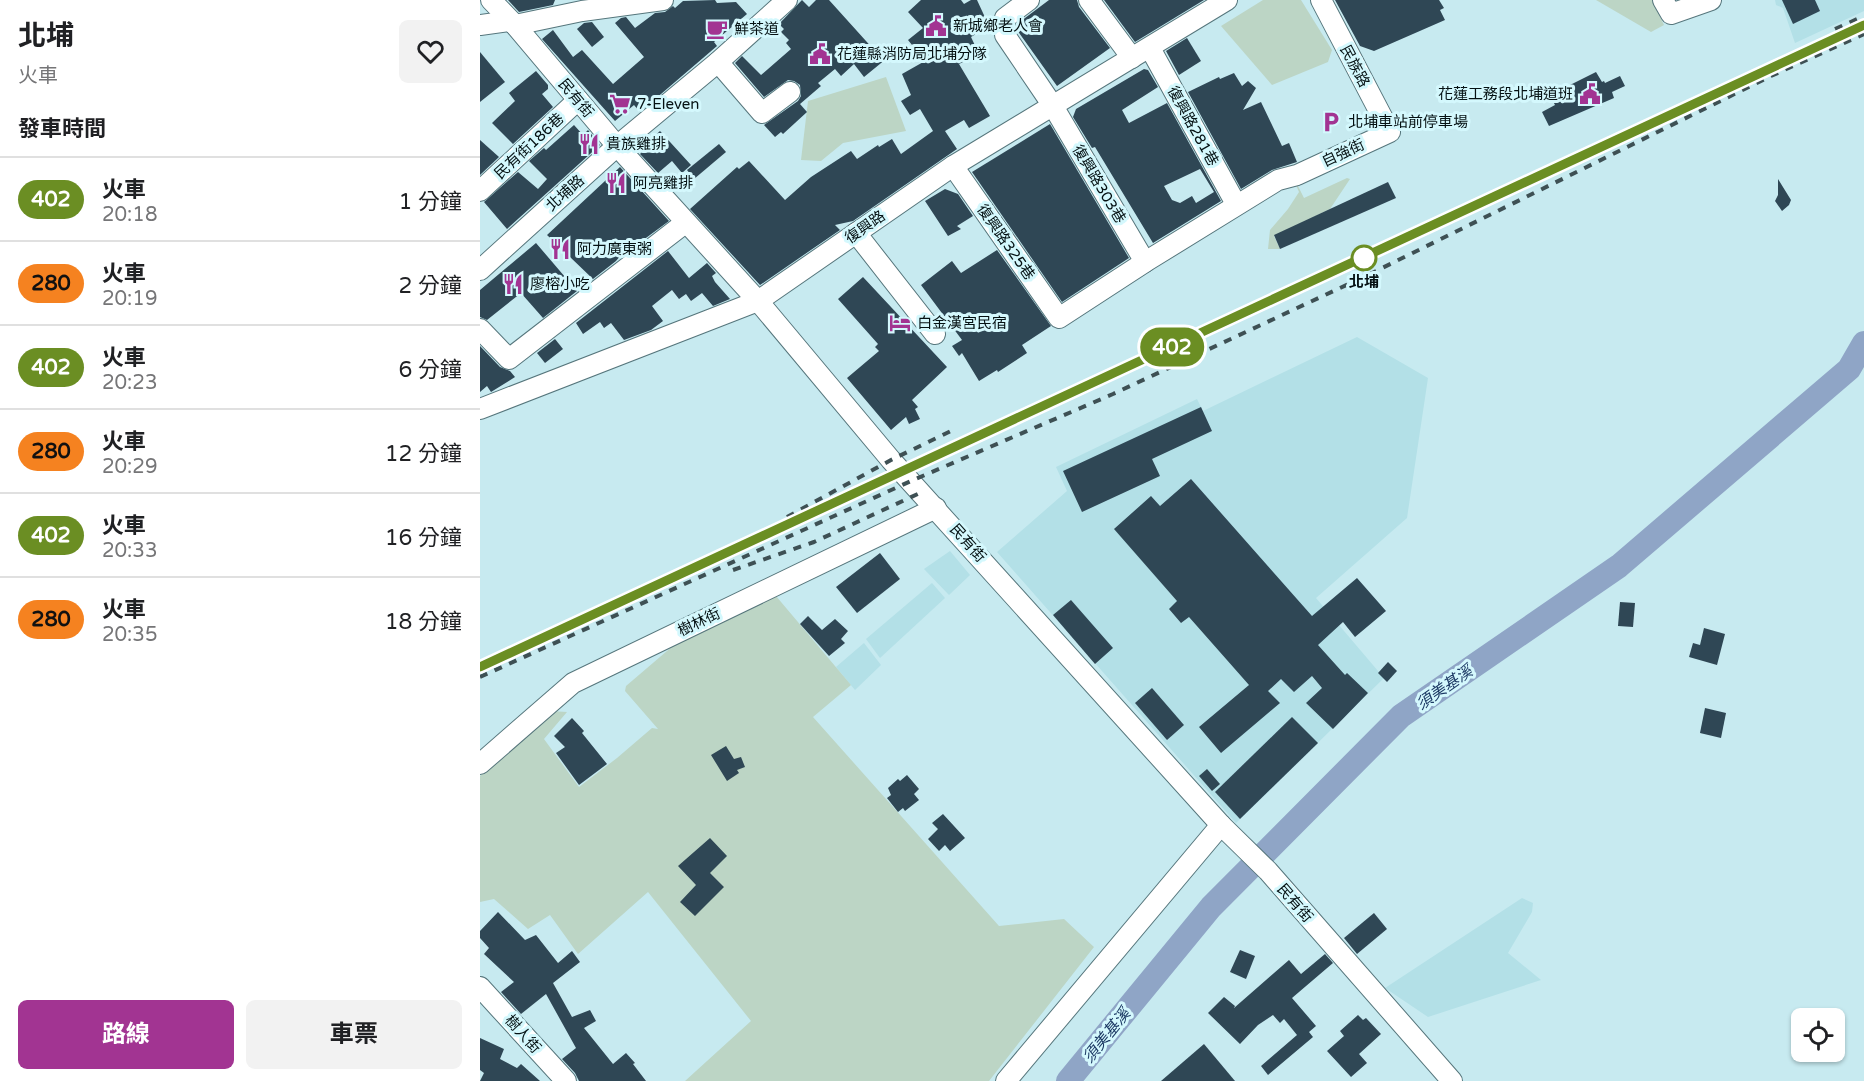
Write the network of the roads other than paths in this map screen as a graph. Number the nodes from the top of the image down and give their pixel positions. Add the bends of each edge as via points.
1 (491, 0) edge
2 (560, 0) edge
3 (663, 0) edge
4 (787, 0) edge
5 (1029, 0) edge
6 (1089, 0) edge
7 (1227, 0) edge
8 (1321, 0) edge
9 (1663, 0) edge
10 (1711, 0) edge
11 (623, 3) edge
12 (582, 10) junction
13 (512, 23) junction
14 (480, 25) edge
15 (1150, 48) junction
16 (1132, 58) junction
17 (718, 62) junction
18 (790, 92) dead end
19 (578, 100) junction
20 (1053, 106) junction
21 (1390, 132) joint
22 (617, 146) junction
23 (953, 166) junction
24 (480, 191) edge
25 (1236, 204) junction
26 (685, 223) junction
27 (856, 233) junction
28 (1145, 262) junction
29 (480, 270) edge
30 (758, 301) junction
31 (1059, 318) joint
32 (480, 329) edge
33 (935, 334) dead end
34 (480, 409) edge
35 (936, 508) junction
36 (480, 764) edge
37 (1227, 831) junction
38 (480, 987) edge
39 (566, 1081) edge
40 (1006, 1081) edge
41 (1452, 1081) edge

1 - 13 street, 民有街
2 - 12 street
3 - 11 street
4 - 17 street, 北埔路
5 - 20 street, 復興路303巷 via 1005,18 1005,35
6 - 16 street
7 - 15 street, 復興路
8 - 21 street, 民族路
9 - 10 street via 1671,14
11 - 12 street
12 - 13 street
13 - 14 street
13 - 19 street, 民有街
15 - 16 street, 復興路
15 - 25 street, 復興路281巷
16 - 20 street, 復興路
17 - 18 street via 762,114
17 - 22 street, 北埔路
19 - 22 street, 民有街
19 - 24 street, 民有街186巷
20 - 23 street, 復興路
20 - 28 street, 復興路303巷
21 - 25 street, 自強街 via 1278,180
22 - 26 street, 民有街
22 - 29 street, 北埔路
23 - 27 street, 復興路
23 - 31 street, 復興路325巷
25 - 28 street, 自強街
26 - 30 street, 民有街
26 - 32 street via 509,359
27 - 30 street, 復興路
27 - 33 street
28 - 31 street, 自強街
30 - 34 street, 復興路
30 - 35 street, 民有街
35 - 36 street, 樹林街 via 573,683
35 - 37 street, 民有街
37 - 40 street
37 - 41 street, 民有街 via 1268,871
38 - 39 street, 樹人街

